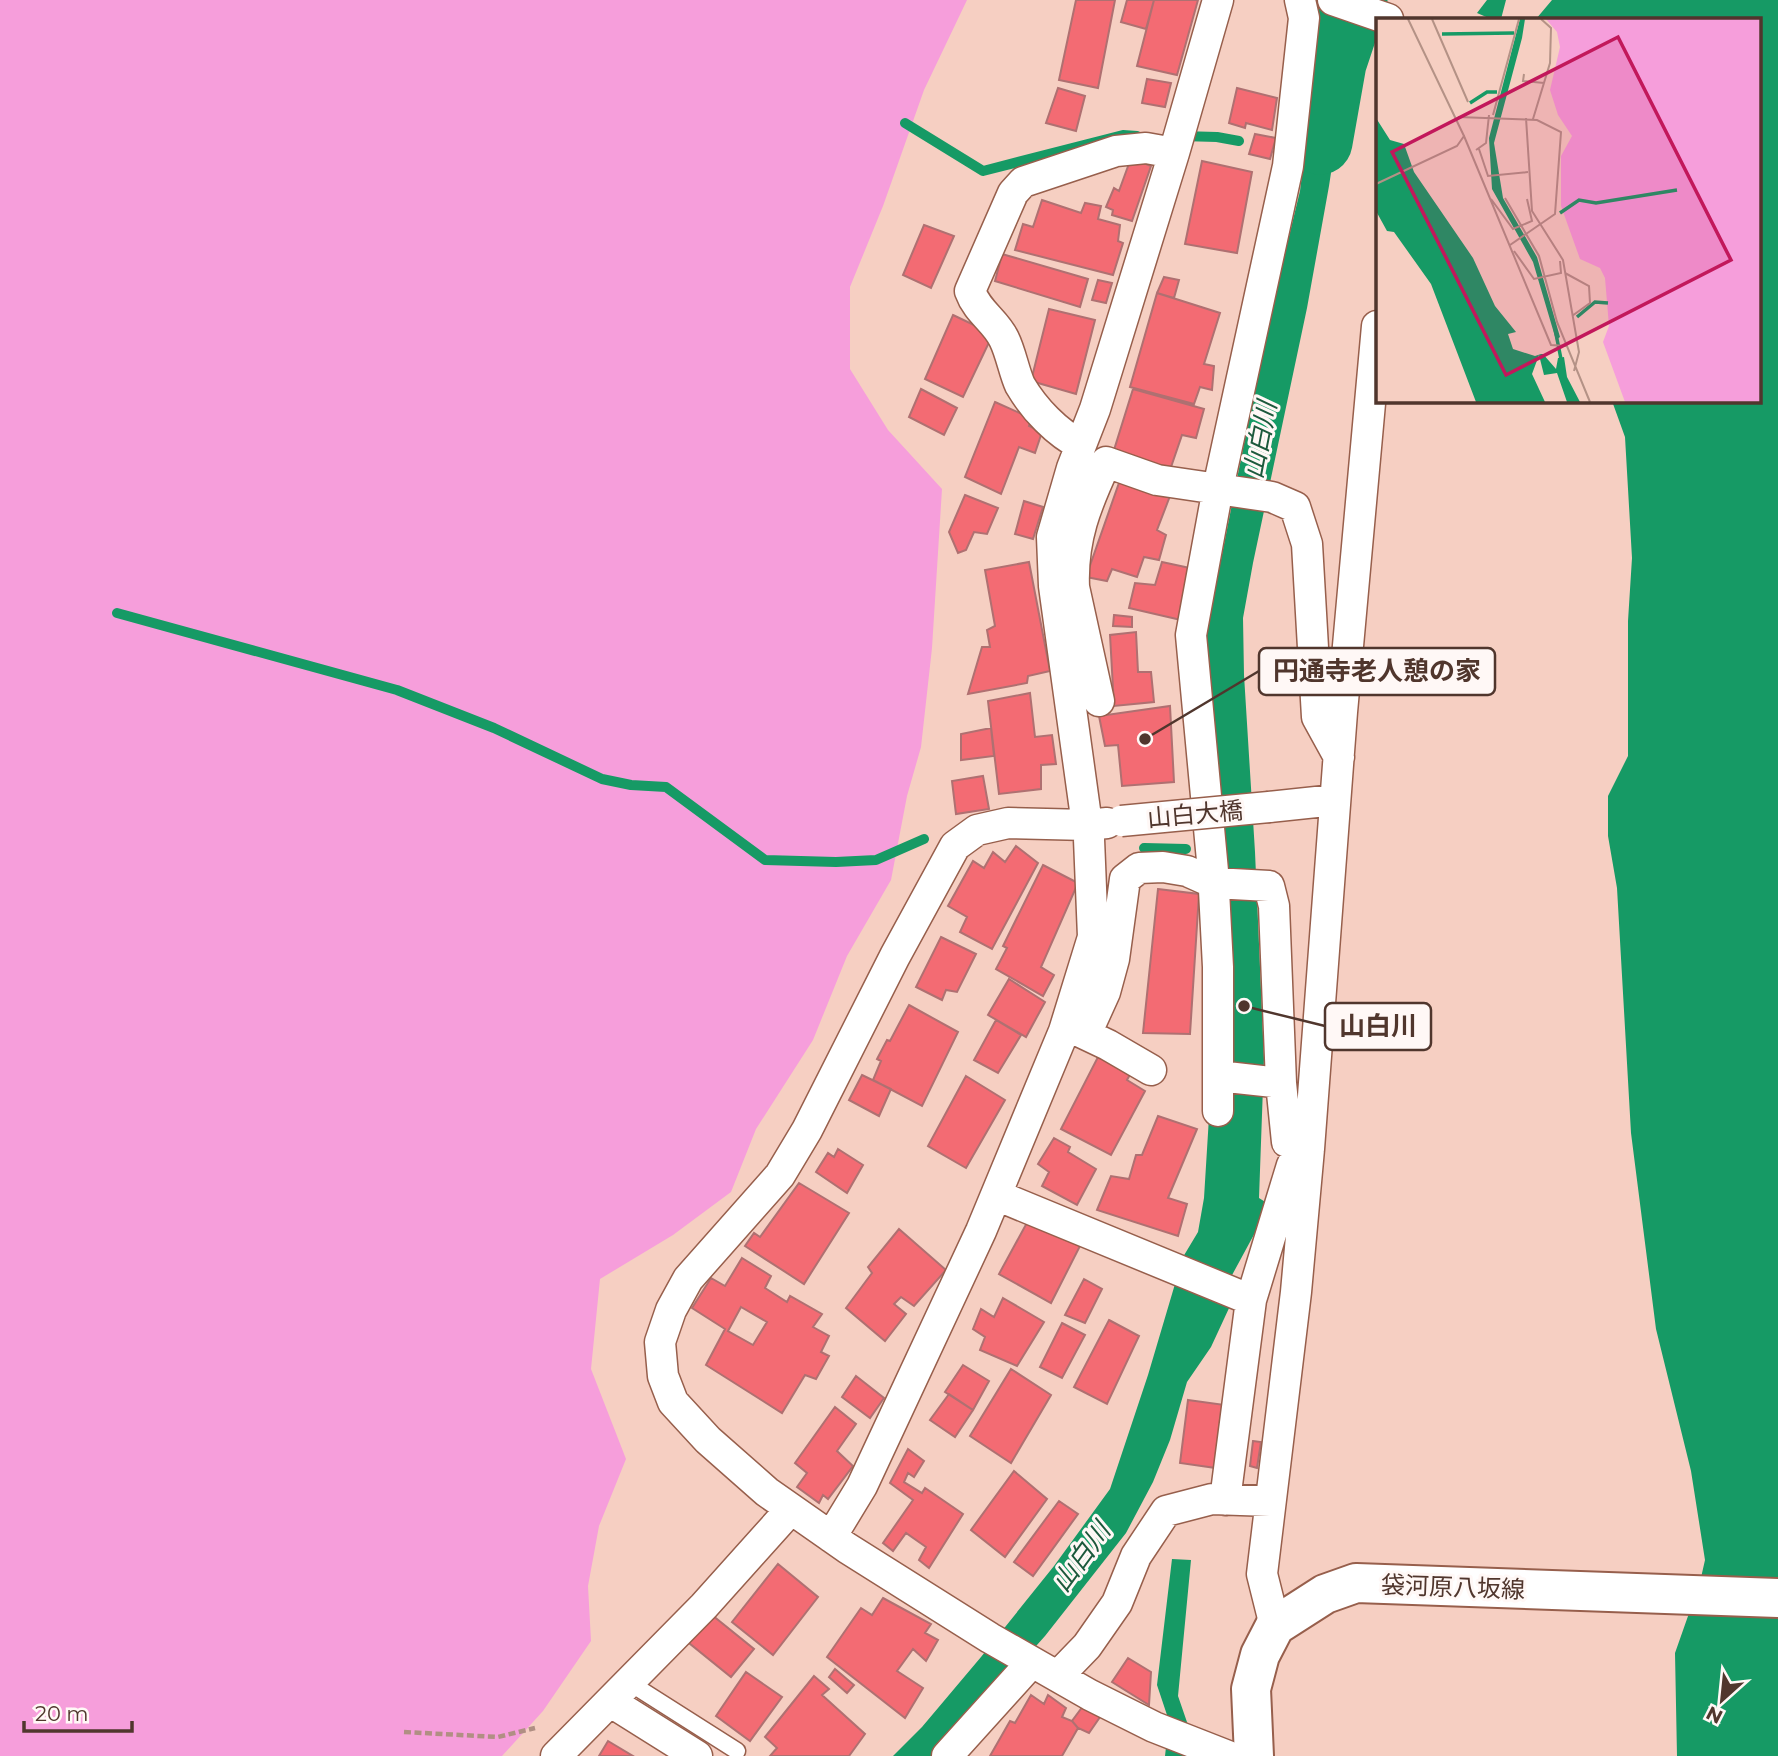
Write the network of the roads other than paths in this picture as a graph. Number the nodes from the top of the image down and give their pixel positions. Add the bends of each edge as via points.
1 (1218, 0) edge
2 (1300, 0) edge
3 (1334, 1) edge
4 (1384, 18) edge
5 (1174, 153) junction
6 (1376, 337) edge
7 (1081, 445) junction
8 (1223, 489) junction
9 (1065, 591) junction
10 (1100, 701) dead end
11 (1339, 757) junction
12 (1335, 800) junction
13 (1087, 825) junction
14 (1214, 883) junction
15 (1076, 1030) junction
16 (1151, 1070) dead end
17 (1218, 1076) junction
18 (1281, 1083) junction
19 (1218, 1111) dead end
20 (1309, 1149) junction
21 (996, 1195) junction
22 (1243, 1296) junction
23 (1225, 1500) junction
24 (1270, 1501) junction
25 (791, 1509) junction
26 (831, 1537) junction
27 (1778, 1598) edge
28 (1285, 1619) junction
29 (1029, 1661) junction
30 (1058, 1676) junction
31 (620, 1693) junction
32 (737, 1751) dead end
33 (556, 1756) edge
34 (697, 1756) edge
35 (947, 1756) edge
36 (1228, 1756) edge
37 (1254, 1756) edge

1 - 5 street
2 - 8 street via 1304,18 1288,166
3 - 4 street
5 - 7 street
5 - 7 street via 1146,148 1116,151 1023,182 1013,194 970,291 975,305 1003,337 1019,383 1055,428
6 - 11 street
7 - 9 street via 1052,537
8 - 9 street via 1157,480 1106,461 1081,524
8 - 11 street via 1272,497 1295,507 1307,544 1317,717
8 - 14 street via 1191,635
9 - 10 street
9 - 13 street
11 - 12 street
12 - 13 street, 山白大橋, bridge
12 - 20 street
13 - 15 street via 1093,937
13 - 25 street, 山白大橋 via 1007,823 977,830 956,846 780,1175 688,1279 671,1310 660,1342 663,1376 673,1402 708,1440
14 - 15 street via 1163,867 1139,868 1125,879 1105,992
14 - 17 street
14 - 18 street via 1269,886 1274,906
15 - 16 street
15 - 21 street
17 - 18 street
17 - 19 street
18 - 20 street via 1287,1142
20 - 22 street via 1292,1165
20 - 24 street
21 - 22 street
21 - 26 street via 868,1474
22 - 23 street
23 - 24 street
23 - 30 street via 1166,1511 1136,1556 1117,1603 1087,1646
24 - 28 street via 1262,1574
25 - 26 street, 山白大橋
25 - 31 street
26 - 29 street, 山白大橋
27 - 28 main road, 袋河原八坂線 via 1356,1583 1325,1594
28 - 37 main road via 1260,1655 1251,1689
29 - 30 street, 山白大橋
29 - 35 street
30 - 36 street, 山白大橋 via 1154,1727
31 - 32 lane
31 - 33 street
31 - 34 street

